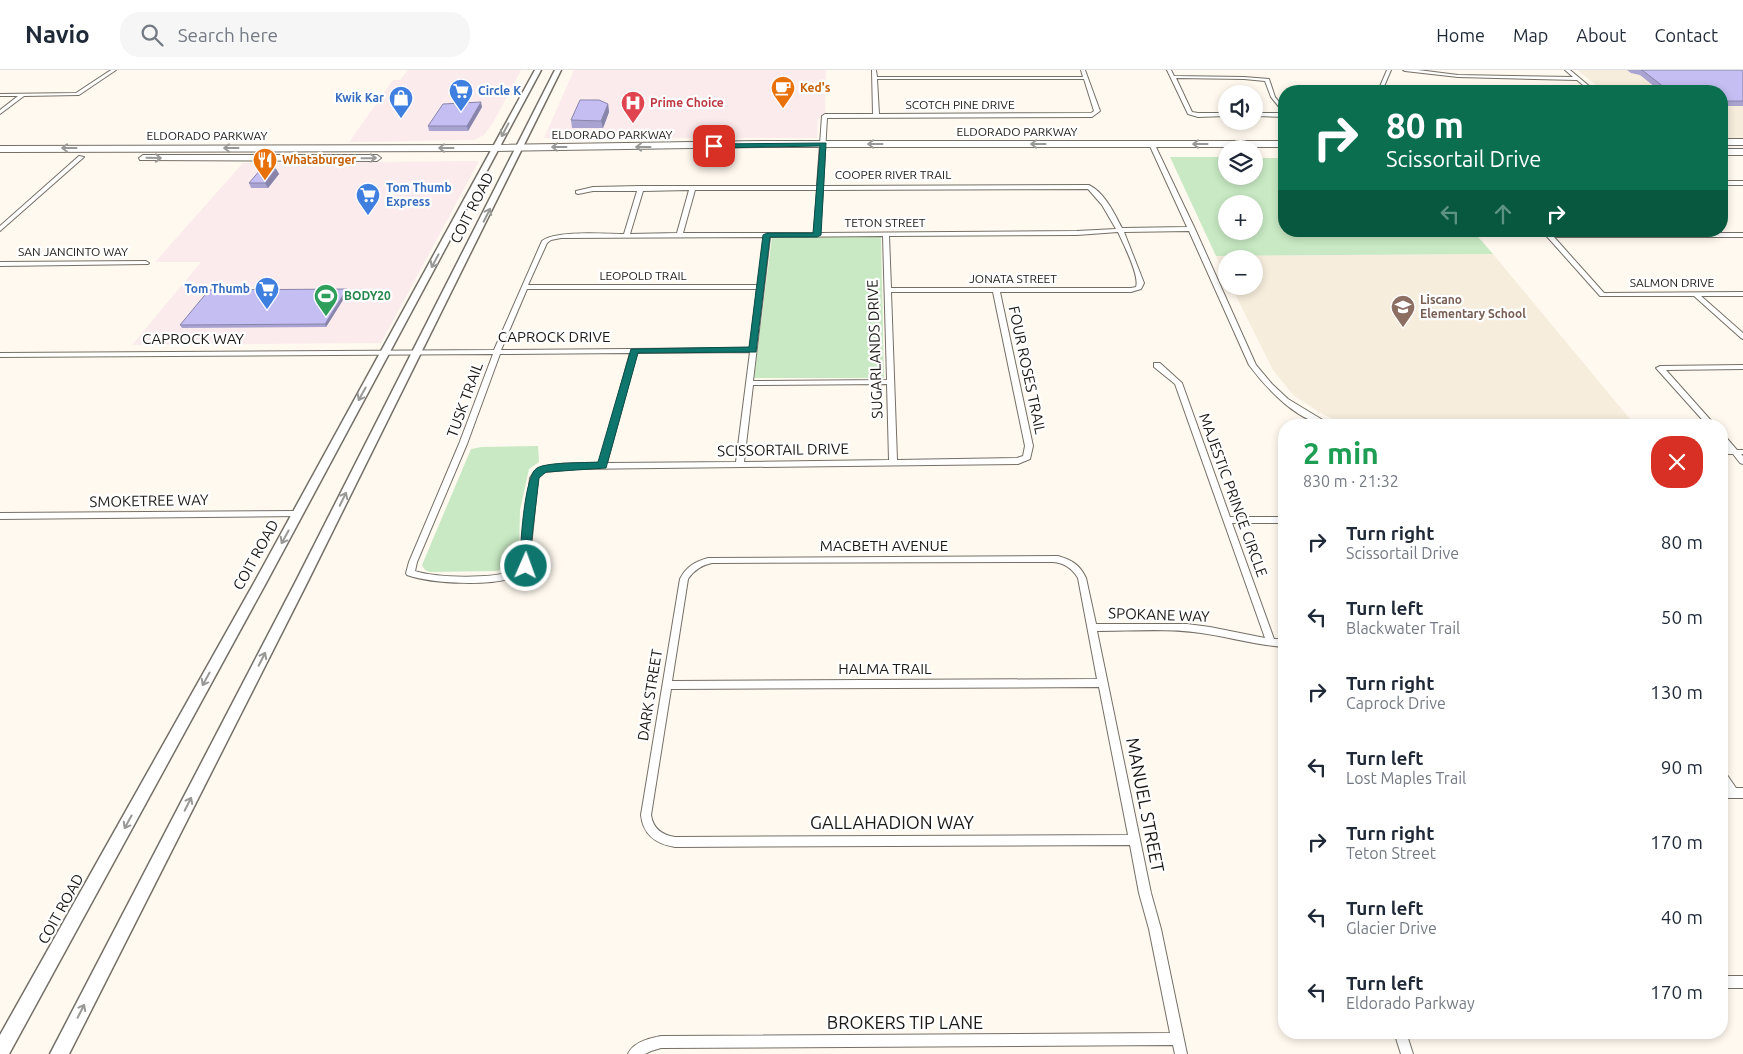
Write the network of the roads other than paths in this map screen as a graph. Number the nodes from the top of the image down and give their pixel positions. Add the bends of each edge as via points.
1 (114, 70) edge
2 (538, 70) edge
3 (558, 70) edge
4 (874, 70) edge
5 (1083, 70) edge
6 (1168, 70) edge
7 (1389, 70) edge
8 (1405, 70) edge
9 (1567, 70) edge
10 (1172, 77) junction
11 (874, 78) junction
12 (1086, 78) junction
13 (1578, 79) junction
14 (540, 84) junction
15 (1383, 85) edge
16 (1586, 85) edge
17 (24, 94) junction
18 (0, 95) edge
19 (1278, 104) edge
20 (0, 112) edge
21 (1278, 114) edge
22 (876, 115) junction
23 (1218, 115) edge
24 (1263, 115) edge
25 (1728, 142) edge
26 (1743, 142) edge
27 (824, 144) junction
28 (1152, 144) junction
29 (1278, 144) edge
30 (92, 148) junction
31 (331, 148) junction
32 (520, 148) junction
33 (0, 149) edge
34 (1728, 152) edge
35 (1743, 152) edge
36 (493, 153) junction
37 (1158, 153) junction
38 (1218, 153) edge
39 (1263, 153) edge
40 (1278, 153) edge
41 (807, 154) dead end
42 (823, 154) junction
43 (81, 157) junction
44 (516, 157) junction
45 (555, 157) dead end
46 (0, 158) edge
47 (323, 158) junction
48 (1743, 183) edge
49 (1728, 184) edge
50 (820, 187) junction
51 (641, 188) junction
52 (693, 188) junction
53 (578, 192) dead end
54 (0, 229) edge
55 (1192, 229) junction
56 (1120, 230) junction
57 (1728, 234) edge
58 (1743, 234) edge
59 (680, 235) junction
60 (767, 235) junction
61 (817, 235) junction
62 (886, 235) junction
63 (626, 236) junction
64 (1551, 237) edge
65 (549, 238) joint
66 (146, 263) dead end
67 (0, 264) edge
68 (525, 287) junction
69 (761, 287) junction
70 (1139, 288) joint
71 (887, 290) junction
72 (996, 290) junction
73 (1695, 294) junction
74 (1743, 294) edge
75 (1743, 337) edge
76 (634, 350) junction
77 (753, 350) junction
78 (386, 351) junction
79 (416, 351) junction
80 (498, 351) junction
81 (0, 355) edge
82 (1157, 365) dead end
83 (1743, 368) edge
84 (890, 382) junction
85 (750, 383) junction
86 (1316, 419) edge
87 (1706, 419) edge
88 (1728, 443) edge
89 (1739, 452) edge
90 (1027, 457) joint
91 (1743, 461) edge
92 (893, 463) junction
93 (740, 464) junction
94 (603, 466) junction
95 (298, 514) junction
96 (0, 516) edge
97 (1228, 520) junction
98 (1278, 520) edge
99 (696, 565) joint
100 (1072, 565) joint
101 (517, 573) joint
102 (1092, 628) junction
103 (1270, 643) junction
104 (1278, 644) edge
105 (1103, 683) junction
106 (667, 685) junction
107 (1728, 782) edge
108 (1738, 793) edge
109 (652, 833) joint
110 (1134, 840) junction
111 (1728, 982) edge
112 (1743, 982) edge
113 (1178, 1039) junction
114 (1402, 1039) edge
115 (0, 1053) edge
116 (634, 1053) edge
117 (59, 1054) edge
118 (1181, 1054) edge
119 (1407, 1054) edge

1 - 17 street via 76,94
2 - 14 main road, COIT ROAD
3 - 14 main road, COIT ROAD
4 - 11 street
5 - 12 street
6 - 10 street
7 - 15 street
8 - 13 street via 1458,76
9 - 13 street
10 - 19 street via 1266,80
10 - 23 street via 1189,111
11 - 12 street
11 - 22 street
12 - 22 street, SCOTCH PINE DRIVE via 1097,111 1095,114
13 - 16 street
14 - 32 main road, COIT ROAD
14 -> 36 main road, COIT ROAD
17 - 18 street
17 - 20 street
21 - 24 street
22 - 27 street, SCOTCH PINE DRIVE via 825,116
25 - 26 main road
28 -> 27 main road, ELDORADO PARKWAY
27 -> 32 main road, ELDORADO PARKWAY via 686,151
27 - 42 street
29 -> 28 main road, ELDORADO PARKWAY
28 - 37 street
31 -> 30 main road, ELDORADO PARKWAY
30 -> 33 main road, ELDORADO PARKWAY
30 - 43 main road
36 -> 31 main road, ELDORADO PARKWAY
31 - 47 main road
32 - 36 main road, ELDORADO PARKWAY
32 - 44 main road, COIT ROAD
34 - 35 main road
36 - 44 main road, ELDORADO PARKWAY
47 -> 36 main road, ELDORADO PARKWAY
36 -> 78 main road, COIT ROAD
37 - 38 main road, ELDORADO PARKWAY
37 - 42 main road, ELDORADO PARKWAY
37 - 55 street
39 - 40 main road
41 - 42 main road, ELDORADO PARKWAY
42 - 50 street
43 - 46 main road, ELDORADO PARKWAY
43 -> 47 main road, ELDORADO PARKWAY
43 - 54 street
44 - 45 main road, ELDORADO PARKWAY
79 -> 44 main road, COIT ROAD
48 - 49 street
50 - 52 street, COOPER RIVER TRAIL
50 - 56 street, COOPER RIVER TRAIL via 1089,187 1098,193
50 - 61 street
51 - 52 street, COOPER RIVER TRAIL
51 - 53 street, COOPER RIVER TRAIL
51 - 63 street
52 - 59 street
55 - 56 street, TETON STREET
55 - 86 street via 1254,365 1265,382 1284,401
56 - 62 street, TETON STREET via 1077,234
56 - 70 street via 1134,260 1141,283
57 - 58 street
59 - 60 street, TETON STREET
59 - 63 street, TETON STREET
60 - 61 street, TETON STREET
60 - 69 street
61 - 62 street, TETON STREET
62 - 71 street, SUGARLANDS DRIVE
63 - 65 street, TETON STREET
64 - 73 street, SALMON DRIVE via 1602,294
65 - 68 street, TUSK TRAIL via 544,242
66 - 67 street, SAN JANCINTO WAY
68 - 69 street, LEOPOLD TRAIL
68 - 80 street, TUSK TRAIL
69 - 77 street
70 - 72 street, JONATA STREET
71 - 72 street, JONATA STREET
71 - 84 street, SUGARLANDS DRIVE
72 - 90 street, FOUR ROSES TRAIL via 1029,446
73 - 74 street, SALMON DRIVE
73 - 75 street
76 - 77 street, CAPROCK DRIVE
76 - 80 street, CAPROCK DRIVE
76 - 94 street
77 - 85 street
78 - 79 street, CAPROCK DRIVE
78 - 81 street, CAPROCK WAY
78 -> 95 main road, COIT ROAD
79 - 80 street, CAPROCK DRIVE
117 -> 79 main road, COIT ROAD via 301,583
80 - 101 street, TUSK TRAIL via 464,444 410,574 418,578 464,579
82 - 97 street, MAJESTIC PRINCE CIRCLE via 1178,383
83 - 87 street via 1660,368
84 - 85 street
84 - 92 street, SUGARLANDS DRIVE
85 - 93 street
88 - 89 street
89 - 91 street
90 - 92 street, SCISSORTAIL DRIVE via 1018,461
92 - 93 street, SCISSORTAIL DRIVE
93 - 94 street, SCISSORTAIL DRIVE
94 - 101 street, SCISSORTAIL DRIVE via 539,471 532,491 526,566
95 - 96 street, SMOKETREE WAY
95 -> 115 main road, COIT ROAD
97 - 98 street
97 - 103 street, MAJESTIC PRINCE CIRCLE
99 - 100 street, MACBETH AVENUE via 712,560 1034,559 1058,560
99 - 106 street, DARK STREET via 684,579
100 - 102 street, MANUEL STREET via 1081,575
102 - 103 street, SPOKANE WAY via 1188,628
102 - 105 street, MANUEL STREET
103 - 104 street, SPOKANE WAY
105 - 106 street, HALMA TRAIL
105 - 110 street, MANUEL STREET
106 - 109 street, DARK STREET via 646,815
107 - 108 street
109 - 110 street, GALLAHADION WAY via 663,840 675,842
110 - 113 street, MANUEL STREET
111 - 112 street
113 - 116 street, BROKERS TIP LANE via 661,1042
113 - 118 street, MANUEL STREET
114 - 119 street

